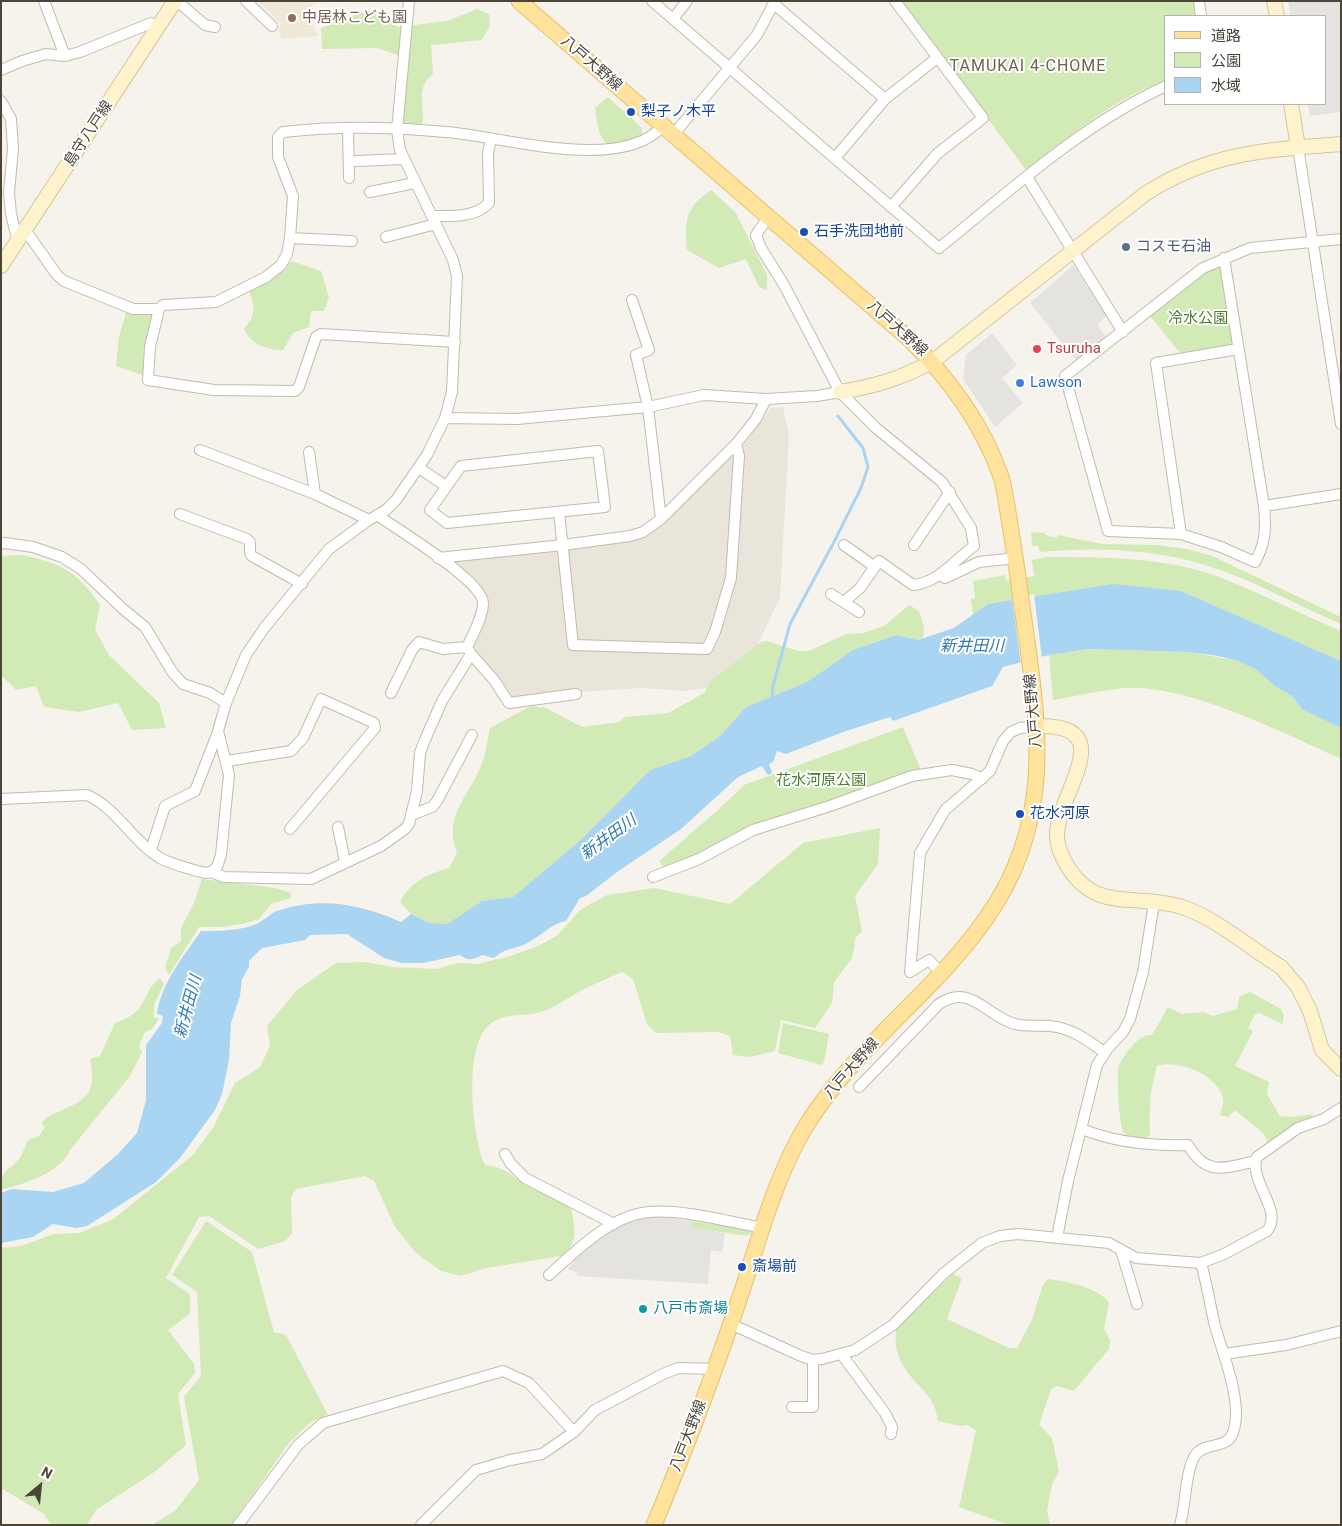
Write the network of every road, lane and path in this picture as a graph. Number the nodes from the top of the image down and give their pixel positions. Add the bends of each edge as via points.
1 (44, 1) edge
2 (176, 1) edge
3 (246, 1) edge
4 (409, 1) edge
5 (518, 1) edge
6 (652, 1) edge
7 (687, 1) edge
8 (895, 1) edge
9 (1199, 1) edge
10 (1274, 1) edge
11 (774, 2) edge
12 (1202, 15) edge
13 (1277, 15) edge
14 (673, 19) junction
15 (272, 26) dead end
16 (159, 27) junction
17 (215, 27) dead end
18 (65, 56) junction
19 (937, 58) junction
20 (730, 69) junction
21 (1, 70) edge
22 (1164, 87) edge
23 (885, 99) junction
24 (1, 101) edge
25 (1291, 105) edge
26 (348, 129) junction
27 (397, 130) junction
28 (668, 130) junction
29 (7, 135) edge
30 (491, 138) junction
31 (1341, 144) edge
32 (1298, 148) junction
33 (834, 158) junction
34 (404, 159) junction
35 (356, 161) dead end
36 (349, 178) dead end
37 (1027, 178) junction
38 (415, 183) junction
39 (370, 192) dead end
40 (891, 207) junction
41 (768, 217) junction
42 (434, 220) junction
43 (22, 236) junction
44 (386, 237) dead end
45 (290, 238) junction
46 (1341, 239) edge
47 (352, 241) dead end
48 (1312, 241) junction
49 (1072, 252) junction
50 (1224, 258) junction
51 (1, 266) edge
52 (632, 300) dead end
53 (159, 309) junction
54 (1122, 332) junction
55 (455, 342) junction
56 (1238, 349) junction
57 (932, 362) junction
58 (840, 392) junction
59 (766, 399) junction
60 (648, 407) junction
61 (445, 418) junction
62 (1341, 424) edge
63 (736, 444) junction
64 (200, 450) dead end
65 (309, 452) dead end
66 (419, 468) junction
67 (446, 486) junction
68 (950, 492) junction
69 (315, 494) junction
70 (1341, 494) edge
71 (1264, 506) junction
72 (559, 512) junction
73 (180, 514) dead end
74 (373, 517) junction
75 (661, 519) junction
76 (1182, 534) junction
77 (1, 544) edge
78 (563, 545) junction
79 (844, 545) dead end
80 (914, 545) dead end
81 (438, 558) junction
82 (1016, 558) junction
83 (875, 566) junction
84 (941, 574) junction
85 (302, 584) junction
86 (831, 594) dead end
87 (844, 602) junction
88 (858, 612) dead end
89 (469, 651) junction
90 (392, 693) dead end
91 (576, 694) dead end
92 (226, 702) junction
93 (1037, 726) junction
94 (218, 731) junction
95 (472, 735) dead end
96 (228, 761) junction
97 (982, 779) junction
98 (1, 799) edge
99 (411, 815) junction
100 (338, 827) dead end
101 (290, 829) dead end
102 (151, 850) junction
103 (345, 862) junction
104 (211, 872) junction
105 (654, 877) dead end
106 (1154, 903) junction
107 (941, 972) junction
108 (1105, 1053) junction
109 (1341, 1069) edge
110 (859, 1087) dead end
111 (1341, 1108) edge
112 (1082, 1129) junction
113 (504, 1154) dead end
114 (1256, 1161) junction
115 (614, 1224) junction
116 (764, 1228) junction
117 (1057, 1238) junction
118 (1121, 1250) junction
119 (1201, 1263) junction
120 (549, 1275) dead end
121 (1137, 1304) dead end
122 (731, 1324) junction
123 (1341, 1331) edge
124 (1224, 1354) junction
125 (842, 1355) junction
126 (813, 1360) junction
127 (715, 1369) junction
128 (792, 1407) dead end
129 (574, 1432) junction
130 (891, 1434) dead end
131 (238, 1525) edge
132 (421, 1525) edge
133 (654, 1525) edge
134 (1180, 1525) edge

1 - 18 street
2 - 16 street, 島守八戸線
2 - 17 street via 206,25
3 - 15 street
4 - 27 street
5 - 28 main road, 八戸大野線
6 - 14 street
7 - 14 street
8 - 19 street
9 - 12 street
10 - 13 street
11 - 20 street via 758,35
11 - 23 street
14 - 20 street
16 - 18 street via 151,23
16 - 43 street, 島守八戸線
18 - 21 street via 46,54
19 - 23 street
19 - 40 street via 983,118 937,154
20 - 28 street
20 - 33 street
22 - 37 street via 1130,102 1087,130
23 - 33 street
24 - 29 street via 11,119
25 - 32 street
26 - 27 street
26 - 36 street
26 - 45 street via 314,128 283,132 278,137 278,157 292,196
27 - 30 street
27 - 34 street
28 - 30 street via 648,139 596,150 534,147
28 - 41 main road, 八戸大野線
29 - 43 street via 11,214
30 - 42 street via 488,153 489,203 483,210
31 - 32 street
32 - 48 street
32 - 49 street via 1228,156 1171,177
33 - 40 street
34 - 35 street
34 - 38 street
37 - 40 street via 939,248
37 - 49 street
38 - 39 street
38 - 42 street
41 - 57 main road, 八戸大野線
41 - 58 street via 756,235 761,248
42 - 44 street
42 - 55 street via 457,276
43 - 51 street, 島守八戸線
43 - 53 street via 64,281 133,309
45 - 47 street
45 - 53 street via 281,265 236,294 216,302 163,305
46 - 48 street
48 - 50 street via 1250,248
48 - 62 street
49 - 54 street
49 - 57 street
50 - 54 street via 1203,268
50 - 56 street
52 - 60 street via 649,350 636,354
53 - 55 street via 150,347 148,380 214,390 294,391 299,387 316,337 321,334
54 - 76 street via 1065,376 1108,531
55 - 61 street via 452,392
56 - 71 street
56 - 76 street via 1156,363
57 - 58 street via 901,378
57 - 82 main road, 八戸大野線 via 973,415 1001,476
58 - 59 street
58 - 68 street via 876,428 931,471
59 - 60 street via 704,395
59 - 63 street via 756,419
60 - 61 street via 517,419
60 - 75 street
61 - 66 street
63 - 75 street
63 - 78 street via 739,456 731,578 707,649 573,645
64 - 69 street
65 - 69 street
66 - 67 street
66 - 74 street via 396,500
67 - 72 street via 430,510 447,523
67 - 72 street via 461,466 598,451 605,507
68 - 80 street
68 - 84 street via 971,528 974,546
69 - 74 street
70 - 71 street
71 - 76 street via 1266,530 1262,551 1255,562
72 - 78 street
73 - 85 street via 247,539 252,556
74 - 81 street
74 - 85 street via 329,549
75 - 78 street via 630,536
77 - 92 street via 33,547 62,557 81,569 145,627 183,684
78 - 81 street
79 - 83 street
81 - 89 street via 461,574 482,596 482,611
82 - 84 street via 979,562 945,578
82 - 93 main road, 八戸大野線
83 - 84 street via 879,561 913,585 922,585
83 - 87 street via 860,588
85 - 92 street via 246,655
86 - 87 street
87 - 88 street
89 - 90 street via 443,649 420,642 412,650
89 - 91 street via 509,703
89 - 99 street via 424,742
92 - 94 street
93 - 97 street via 1010,732 990,772
93 - 106 street via 1054,725 1068,730 1082,749 1078,771 1057,827 1058,843 1067,866 1080,884 1100,896
93 - 107 main road, 八戸大野線 via 1036,794 1019,858 986,920
94 - 96 street
94 - 102 street via 195,791 165,806
95 - 99 street via 437,801 432,807
96 - 101 street via 291,751 303,738 321,699 374,723 375,728
96 - 104 street via 228,806 221,855 217,867
97 - 105 street via 952,770 912,776 753,830 699,859
97 - 107 street via 945,810 920,853 910,972 929,960
98 - 102 street via 87,795 97,799
99 - 103 street via 409,824 394,838
100 - 103 street
102 - 104 street via 160,858 205,873
103 - 104 street via 305,880 224,877
106 - 108 street via 1143,972 1130,1019
106 - 109 street via 1192,911 1280,967 1305,1000 1322,1050
107 - 116 main road, 八戸大野線 via 837,1083 813,1115 781,1176
108 - 110 street via 1086,1038 1065,1029 1016,1025 975,1001 947,998
108 - 112 street via 1097,1065
111 - 114 street via 1324,1119 1298,1128 1263,1151
112 - 114 street via 1132,1143 1188,1145 1201,1161 1218,1169
112 - 117 street
113 - 115 street via 525,1178
114 - 119 street via 1255,1172 1272,1215 1272,1225 1224,1254
115 - 116 street via 643,1213 657,1212
115 - 120 street via 579,1248
116 - 122 main road, 八戸大野線
117 - 118 street via 1109,1243
117 - 125 street via 1018,1234 982,1243 943,1274 893,1325
118 - 119 street via 1144,1259
118 - 121 street
119 - 124 street
122 - 126 street
122 - 127 main road, 八戸大野線
123 - 124 street via 1286,1345
124 - 134 street via 1233,1393 1234,1430 1225,1443 1209,1446 1197,1454 1192,1463
125 - 126 street
125 - 130 street via 885,1413 892,1427
126 - 128 street via 813,1407
127 - 129 street via 678,1368 662,1374 595,1410
127 - 133 main road, 八戸大野線
129 - 131 street via 528,1383 510,1372 494,1374 323,1423 298,1445
129 - 132 street via 542,1454 476,1470

